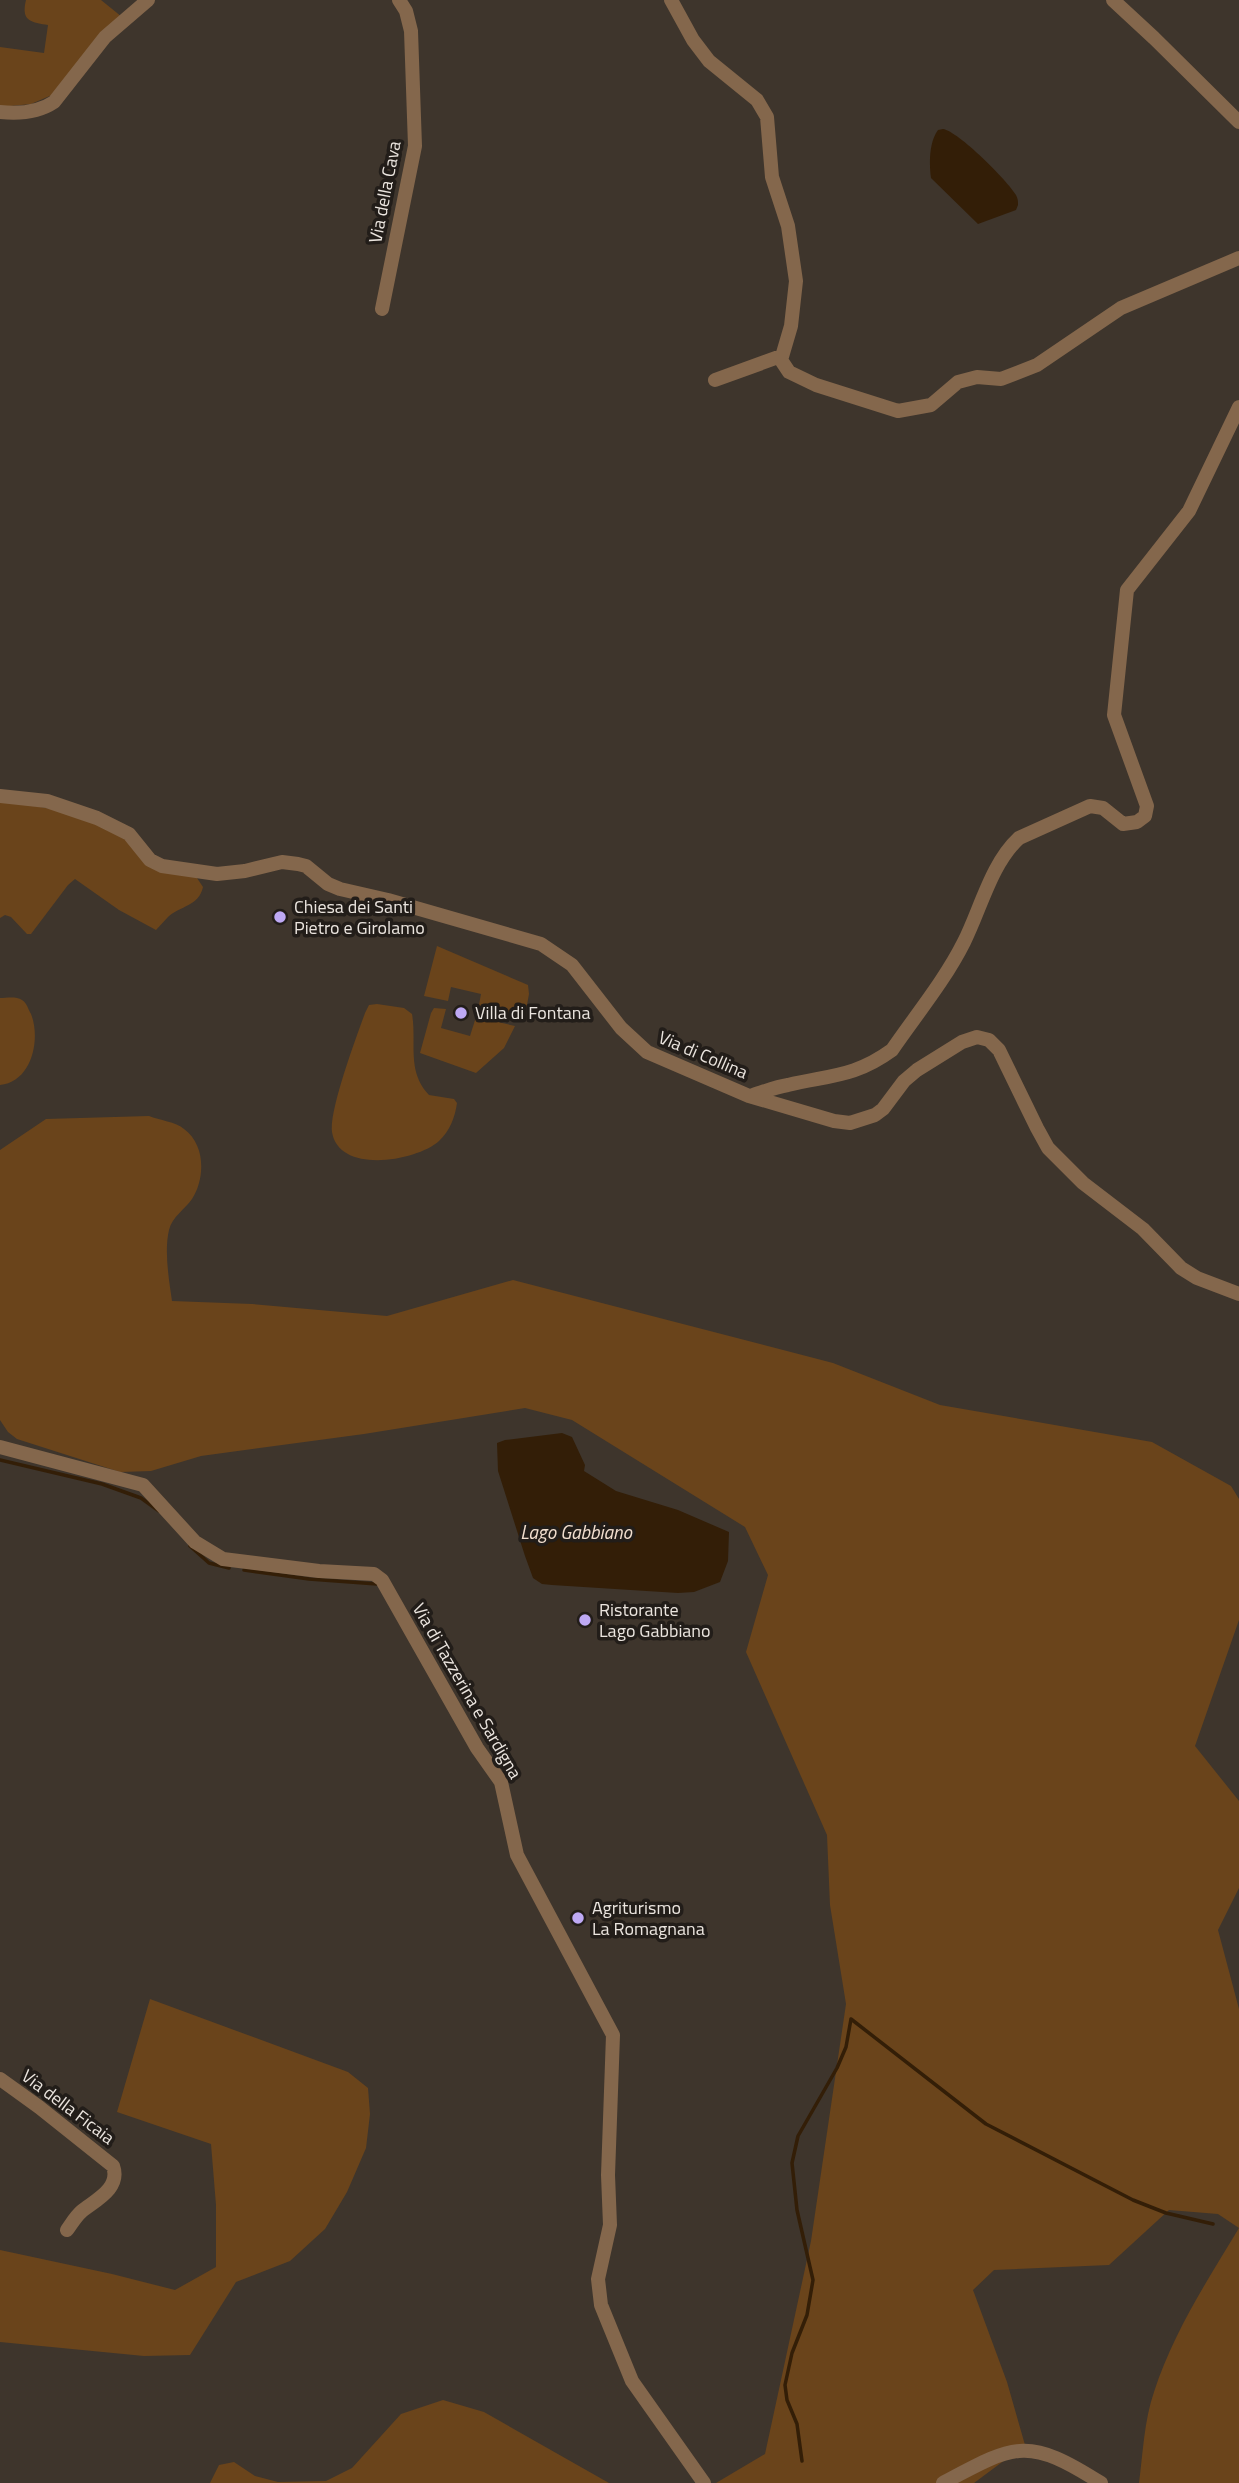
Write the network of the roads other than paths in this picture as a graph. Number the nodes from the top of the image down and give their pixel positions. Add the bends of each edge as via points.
1 (148, 0) edge
2 (399, 0) edge
3 (671, 0) edge
4 (1113, 0) edge
5 (0, 112) edge
6 (1239, 122) edge
7 (1239, 258) edge
8 (382, 309) dead end
9 (781, 356) junction
10 (715, 380) dead end
11 (1239, 407) edge
12 (0, 796) edge
13 (749, 1096) junction
14 (1239, 1294) edge
15 (0, 1447) edge
16 (0, 2079) edge
17 (67, 2230) dead end
18 (704, 2483) edge
19 (943, 2483) edge
20 (1101, 2483) edge

1 - 5 street via 105,37 54,102 25,112
2 - 8 street, Via della Cava via 411,31 415,146
3 - 9 street via 709,61 757,100 767,117 772,177 788,226 796,281 791,326
4 - 6 street
7 - 9 street via 1121,308 1037,365 1001,379 977,377 958,382 931,405 898,411 836,392 793,375 782,366
9 - 10 street
11 - 13 street via 1189,511 1127,590 1114,715 1147,806 1145,816 1124,824 1103,808 1090,806 1019,838 1000,862 963,944 892,1050 847,1074
12 - 13 street, Via di Collina via 47,802 97,818 129,834 150,860 162,866 217,874 298,863 340,889 541,944 577,970 641,1049
13 - 14 street, Via di Collina via 834,1121 858,1122 883,1109 904,1081 950,1048 977,1037 989,1040 999,1050 1048,1148 1083,1183 1143,1229 1181,1268
15 - 18 street, Via di Tazzerina e Sardigna via 143,1485 195,1542 223,1559 380,1577 501,1782 517,1855 613,2035 610,2225 598,2279 601,2305 632,2381
16 - 17 street, Via della Ficaia via 113,2166 109,2189
19 - 20 street via 1008,2452 1036,2451 1066,2460

